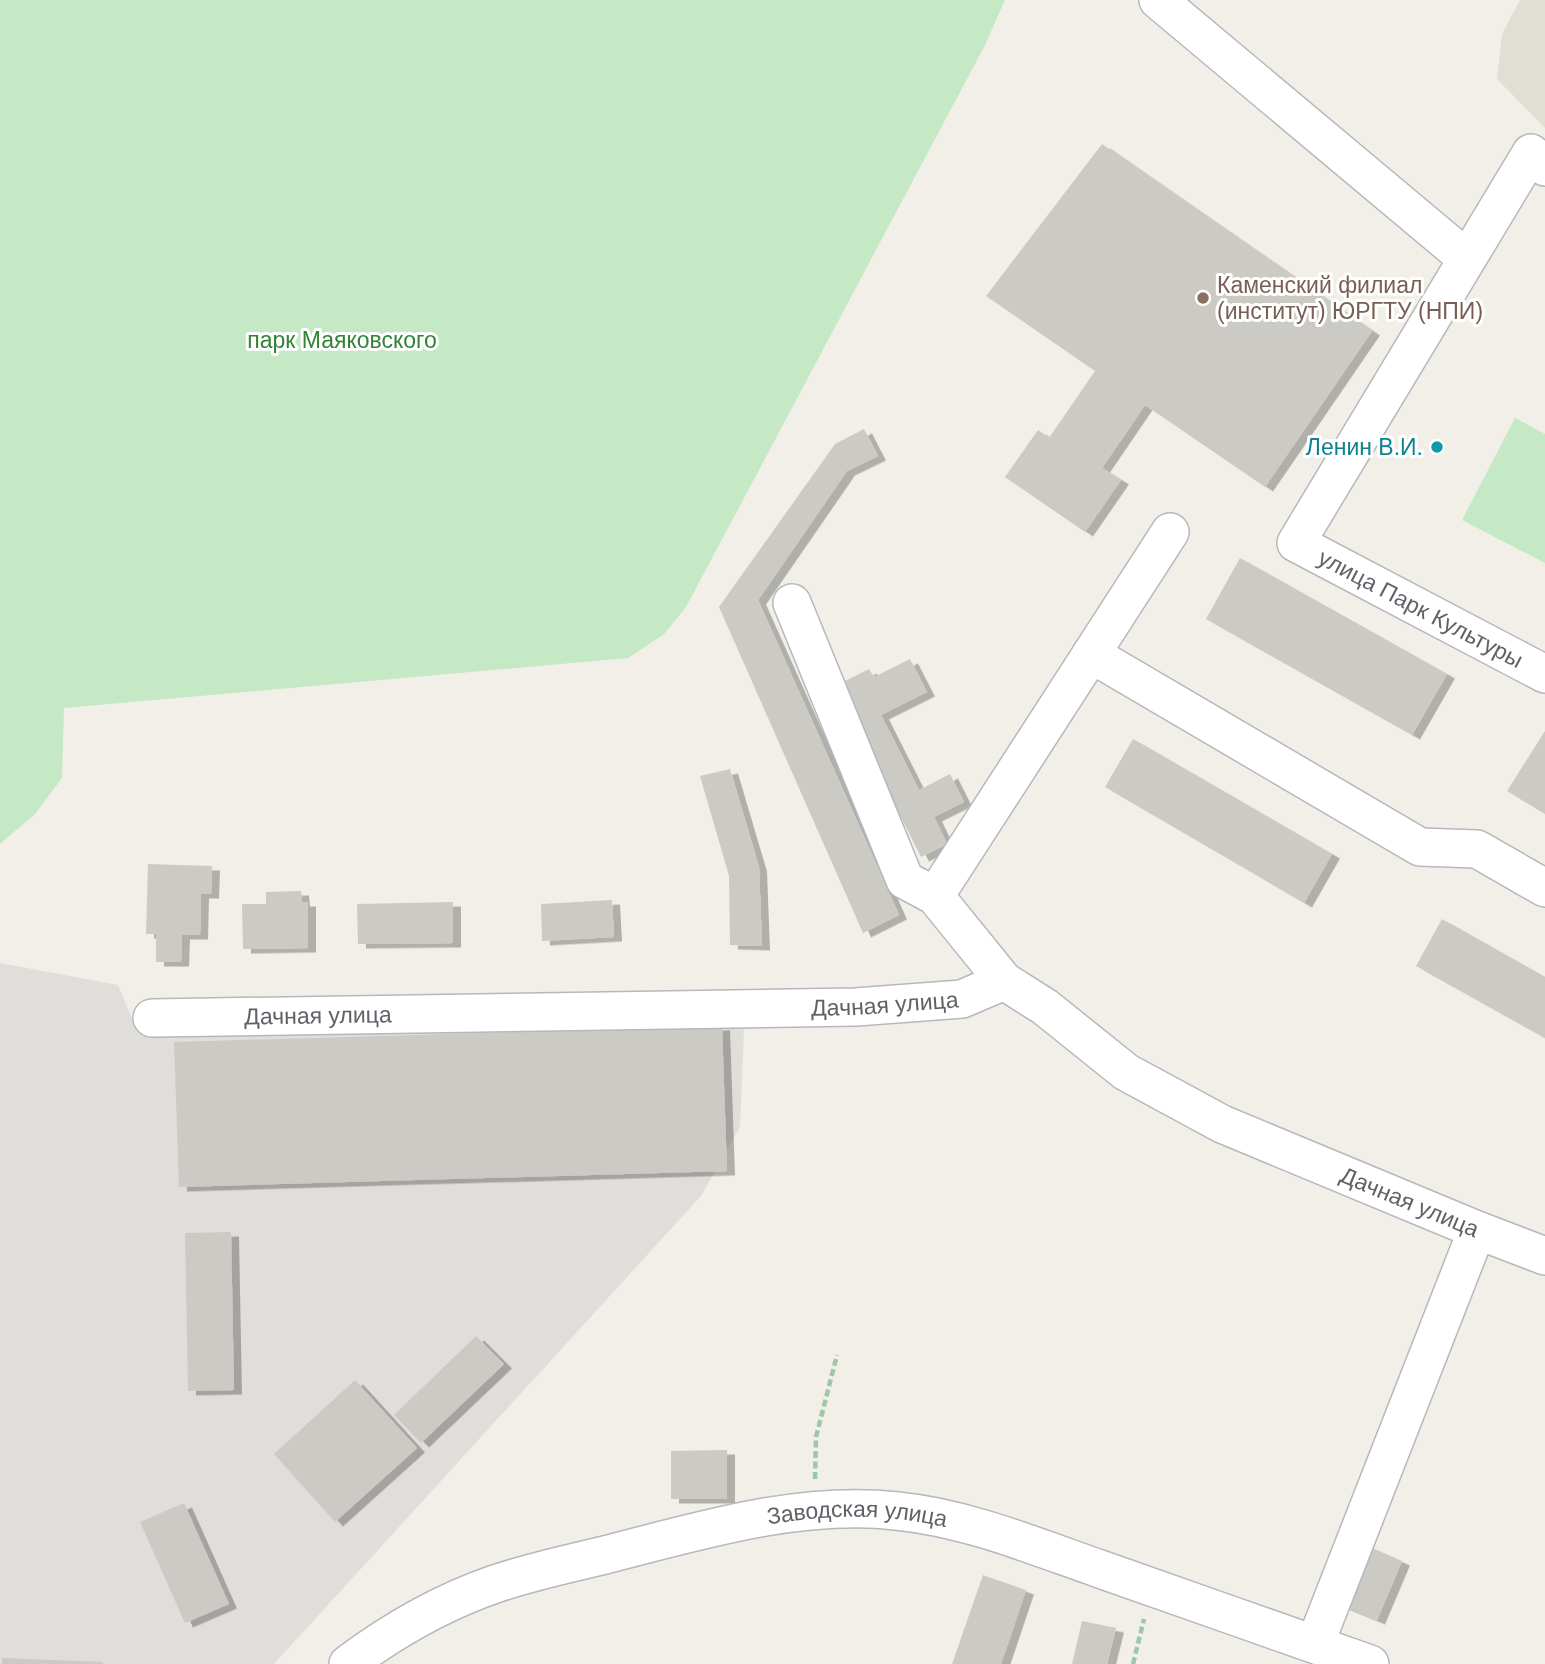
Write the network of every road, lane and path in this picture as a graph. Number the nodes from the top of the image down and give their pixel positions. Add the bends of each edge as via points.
1 (1158, 0) edge
2 (1538, 160) edge
3 (1466, 258) junction
4 (1170, 532) dead end
5 (792, 603) dead end
6 (1091, 654) junction
7 (1545, 674) edge
8 (1545, 888) edge
9 (935, 896) junction
10 (1004, 981) junction
11 (152, 1018) dead end
12 (1477, 1230) junction
13 (1545, 1256) edge
14 (837, 1355) dead end
15 (819, 1511) junction
16 (1153, 1587) junction
17 (1315, 1644) junction
18 (348, 1664) edge
19 (1133, 1664) edge
20 (1370, 1664) edge

1 - 3 street
2 - 3 street
3 - 7 street, улица Парк Культуры via 1296,543
4 - 6 street
5 - 9 street via 905,880
6 - 8 street via 1420,847 1477,849
6 - 9 street
9 - 10 street
10 - 11 street, Дачная улица via 962,999 856,1007
10 - 12 street, Дачная улица via 1045,1007 1126,1072 1222,1124
12 - 13 street, Дачная улица
12 - 17 street
14 - 15 path via 816,1437
15 - 16 street, Заводская улица via 897,1511 935,1518 1016,1539
15 - 18 street, Заводская улица via 760,1518 495,1584 426,1614
16 - 17 street, Заводская улица
16 - 19 path
17 - 20 street, Заводская улица

